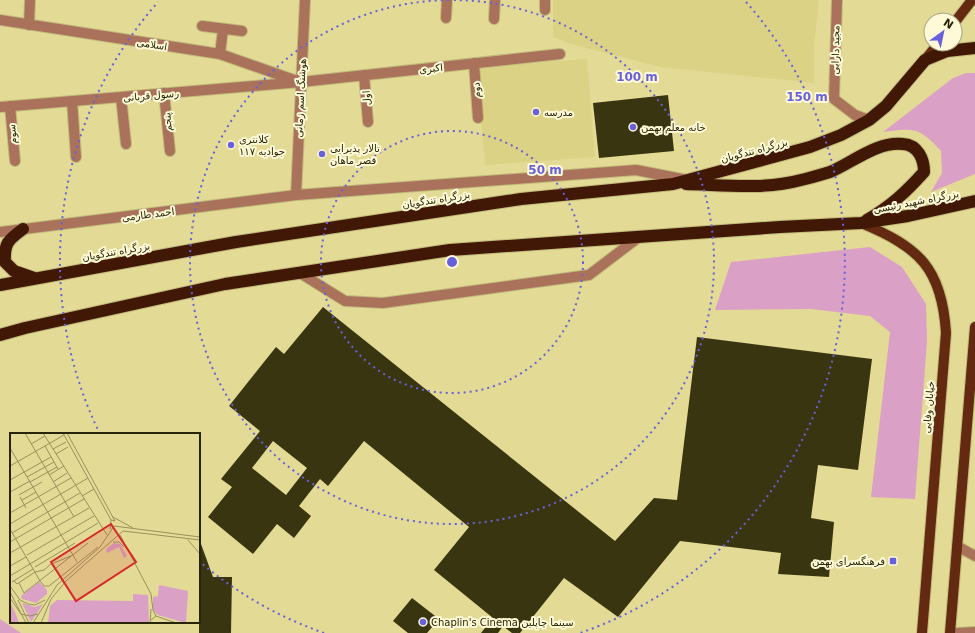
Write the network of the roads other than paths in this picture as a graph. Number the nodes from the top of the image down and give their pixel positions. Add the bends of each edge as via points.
1 (30, 0) edge
2 (305, 0) edge
3 (447, 0) edge
4 (495, 0) edge
5 (837, 0) edge
6 (972, 0) edge
7 (963, 12) edge
8 (446, 18) dead end
9 (494, 19) dead end
10 (0, 20) edge
11 (29, 24) junction
12 (202, 26) dead end
13 (223, 29) junction
14 (242, 31) dead end
15 (975, 48) edge
16 (932, 52) edge
17 (220, 54) junction
18 (560, 54) dead end
19 (925, 60) junction
20 (474, 63) junction
21 (364, 75) junction
22 (301, 82) junction
23 (164, 93) junction
24 (122, 97) junction
25 (72, 101) junction
26 (5, 107) edge
27 (478, 118) dead end
28 (869, 120) junction
29 (368, 122) dead end
30 (126, 144) dead end
31 (170, 151) dead end
32 (76, 157) dead end
33 (15, 161) dead end
34 (687, 180) junction
35 (673, 184) junction
36 (296, 195) junction
37 (975, 201) edge
38 (860, 223) junction
39 (23, 229) junction
40 (0, 232) edge
41 (639, 237) junction
42 (300, 273) junction
43 (36, 278) junction
44 (0, 285) edge
45 (975, 328) edge
46 (0, 335) edge
47 (957, 546) junction
48 (975, 556) edge
49 (975, 632) edge
50 (922, 633) edge
51 (950, 633) edge
52 (957, 633) edge

1 - 11 street
2 - 22 street, هوشنگ اسم زمانی
3 - 8 street
4 - 9 street
5 - 28 street, مجید دارابی via 834,99 855,115
6 - 7 main road
10 - 11 street, اسلامی
11 - 17 street, اسلامی
12 - 13 street
13 - 14 street
13 - 17 street
15 - 19 highway via 947,51
16 - 19 main road
17 - 22 street, اسلامی
18 - 20 street, اکبری
19 - 28 highway via 886,106
20 - 21 street, اکبری
20 - 27 street, دوم
21 - 22 street, اکبری
21 - 29 street, اول
22 - 23 street, رسول قربانی
22 - 36 street, هوشنگ اسم زمانی
23 - 24 street, رسول قربانی
23 - 31 street, پنجم
24 - 25 street, رسول قربانی
24 - 30 street
25 - 26 street, رسول قربانی
25 - 32 street
26 - 33 street, سوم
28 - 34 highway, بزرگراه تندگویان via 810,147
34 - 35 highway, بزرگراه تندگویان
34 - 36 street, احمد طارمی via 636,170
35 - 38 highway via 768,186 830,172 873,150 889,145 903,144 921,154 924,172 905,194 884,210
35 - 43 highway, بزرگراه تندگویان via 514,200 236,242
36 - 39 street, احمد طارمی
37 - 38 highway, بزرگراه شهید رئیسی via 908,216
38 - 41 highway
38 - 50 main road, خیابان وفایی via 889,235 914,251 936,280 945,313 946,333
39 - 40 street, احمد طارمی
39 - 43 highway via 9,240 4,249 5,262 14,271
41 - 42 highway via 450,250
41 - 42 street via 589,275 383,302 345,301
42 - 46 highway via 225,284
43 - 44 highway, بزرگراه تندگویان
45 - 47 main road
47 - 48 street
47 - 51 main road
49 - 52 street

